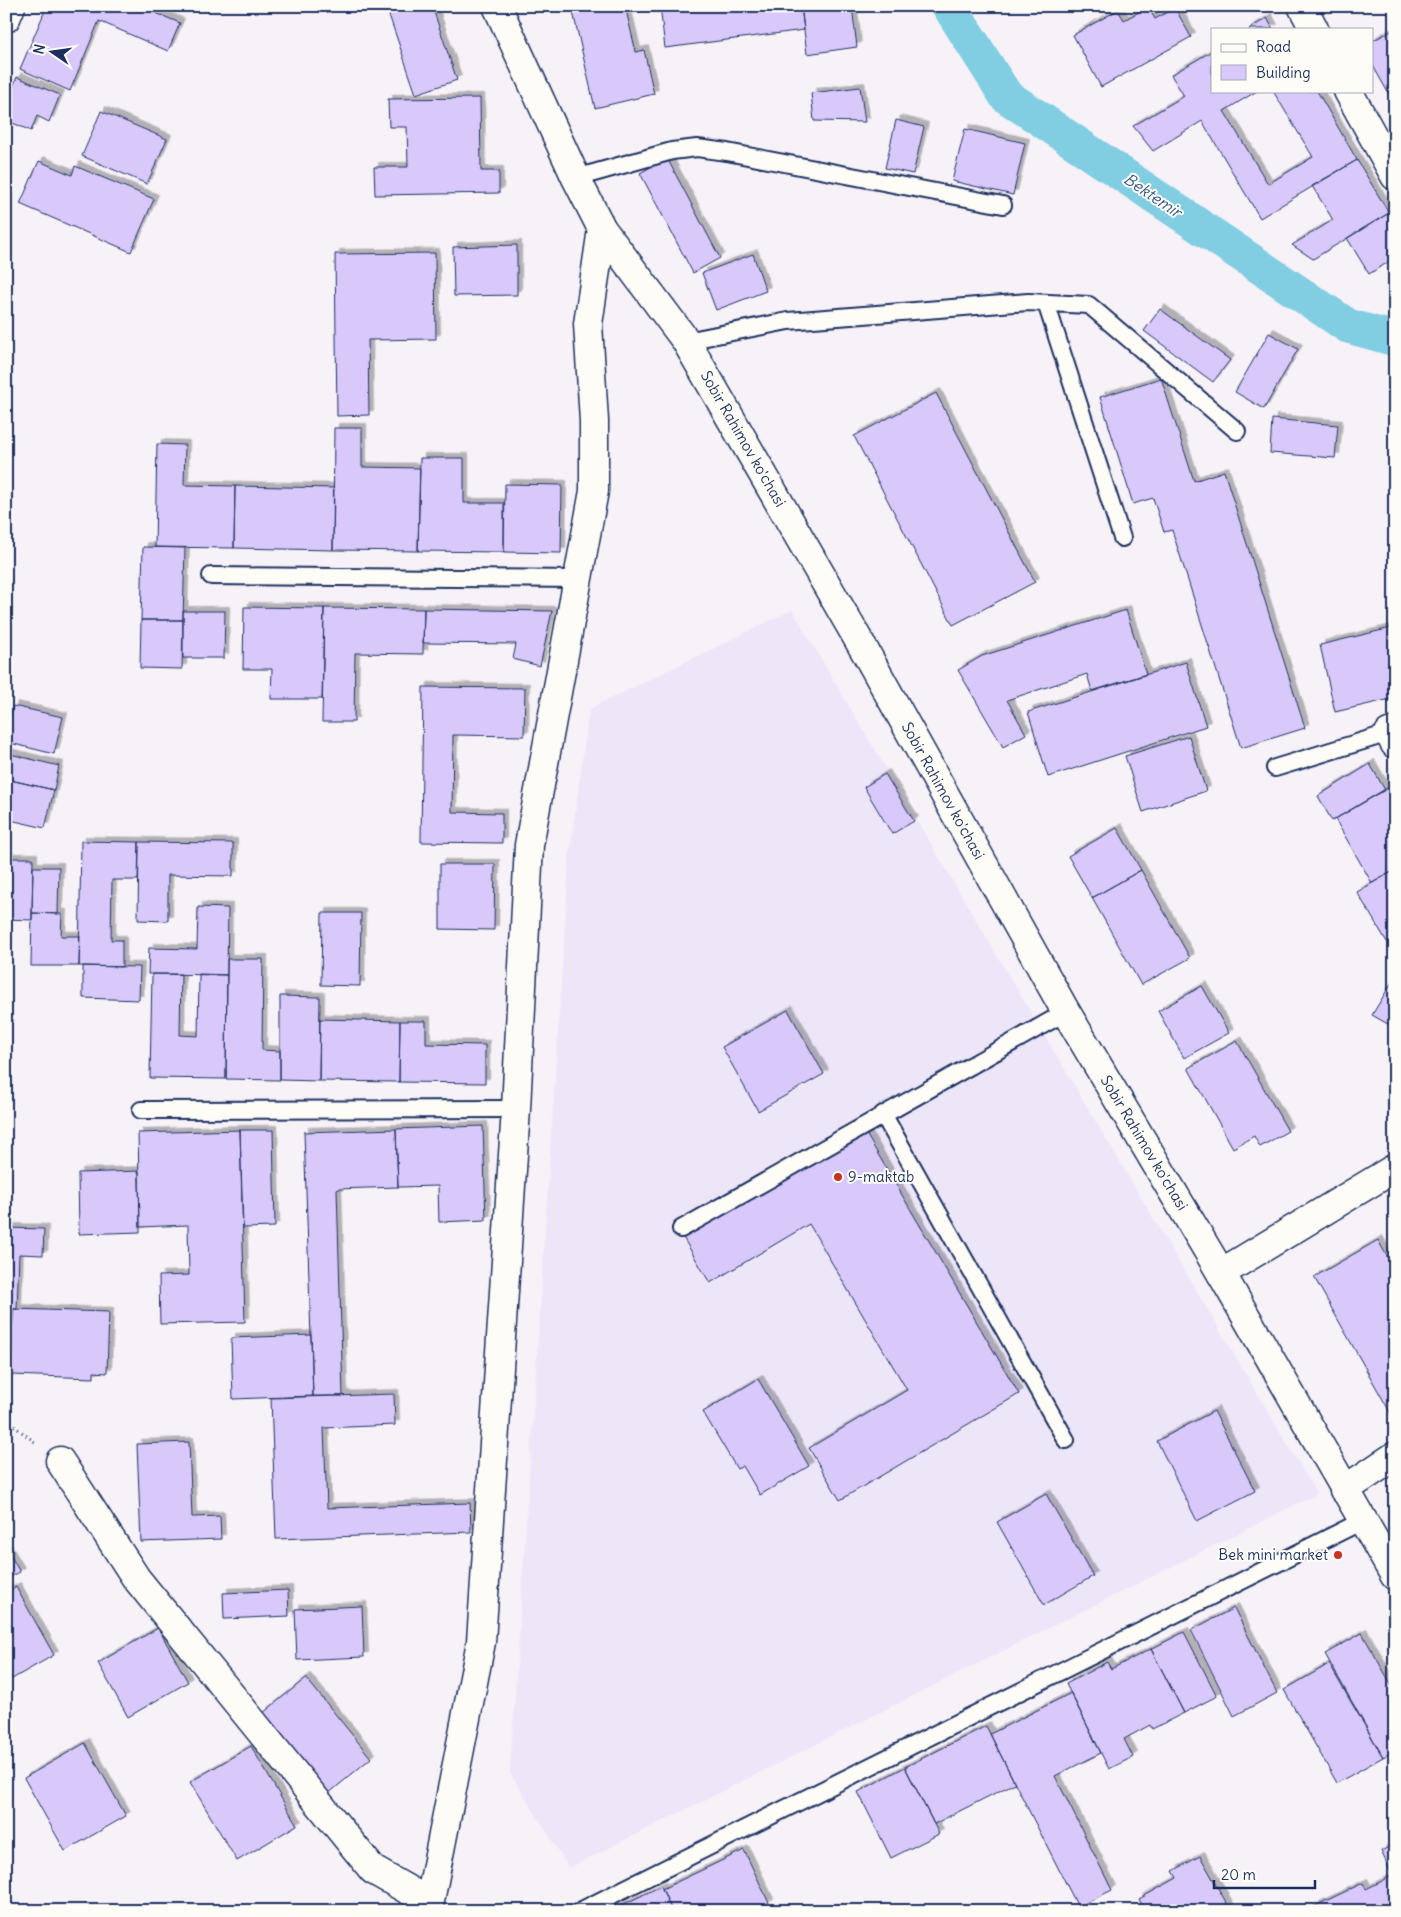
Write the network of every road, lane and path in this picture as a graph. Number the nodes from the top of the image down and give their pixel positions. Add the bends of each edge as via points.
1 (11, 6) edge
2 (497, 6) edge
3 (1302, 6) edge
4 (6, 18) edge
5 (1313, 28) edge
6 (1349, 92) edge
7 (1395, 176) edge
8 (576, 178) junction
9 (1004, 205) dead end
10 (602, 229) junction
11 (1046, 303) junction
12 (686, 341) junction
13 (1237, 431) dead end
14 (1122, 538) dead end
15 (211, 576) dead end
16 (579, 579) junction
17 (1393, 736) edge
18 (1275, 768) dead end
19 (1066, 1012) junction
20 (516, 1109) junction
21 (141, 1110) dead end
22 (883, 1114) junction
23 (1395, 1168) edge
24 (681, 1229) dead end
25 (1221, 1273) junction
26 (6, 1420) edge
27 (1066, 1440) dead end
28 (1395, 1456) edge
29 (60, 1461) joint
30 (1344, 1490) junction
31 (1362, 1521) junction
32 (1395, 1576) edge
33 (428, 1906) edge
34 (580, 1911) edge

1 - 4 street
2 - 8 street, Sobir Rahimov ko'chasi
3 - 5 street
6 - 7 street
8 - 9 lane via 672,151 696,148
8 - 10 street, Sobir Rahimov ko'chasi
10 - 12 street, Sobir Rahimov ko'chasi
10 - 16 street via 588,324 594,420 594,491
11 - 12 lane via 788,321
11 - 13 lane via 1090,305
11 - 14 lane
12 - 19 street, Sobir Rahimov ko'chasi via 866,652
15 - 16 lane
16 - 20 street via 529,845
17 - 18 lane
19 - 22 lane
19 - 25 street, Sobir Rahimov ko'chasi
20 - 21 lane
20 - 33 street via 481,1642
22 - 24 lane
22 - 27 lane
23 - 25 street
25 - 30 street, Sobir Rahimov ko'chasi
26 - 29 path
28 - 30 street
29 - 33 street via 136,1578 373,1870
30 - 31 street, Sobir Rahimov ko'chasi
31 - 32 street, Sobir Rahimov ko'chasi
31 - 34 lane

